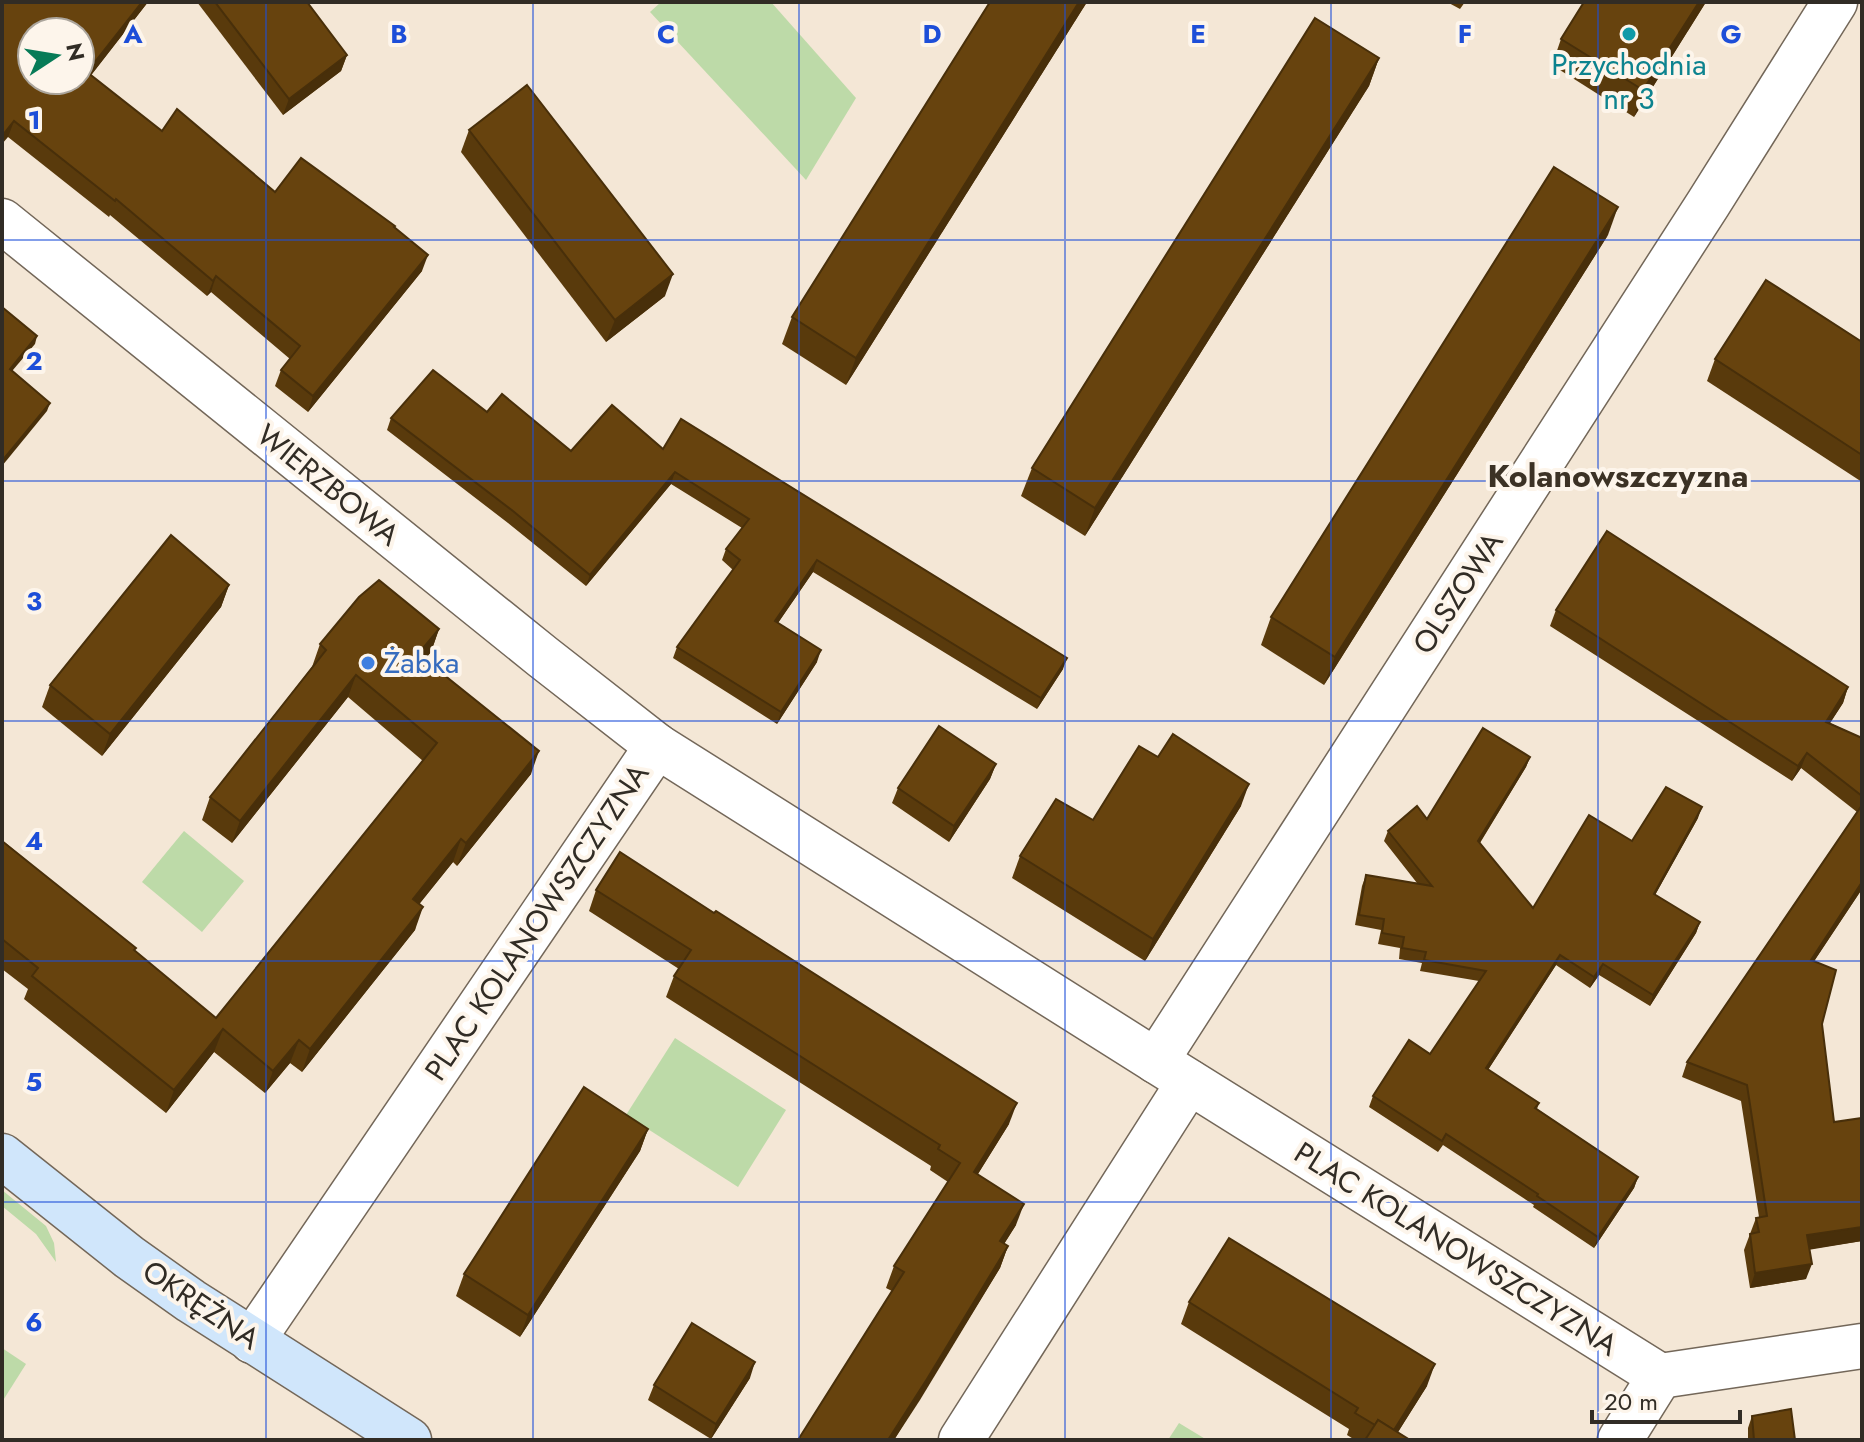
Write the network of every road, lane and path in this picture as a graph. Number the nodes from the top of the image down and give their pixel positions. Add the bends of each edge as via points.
1 (1835, 2) edge
2 (2, 221) edge
3 (657, 746) junction
4 (1172, 1072) junction
5 (2, 1156) edge
6 (252, 1341) junction
7 (1862, 1346) edge
8 (1660, 1376) junction
9 (409, 1440) edge
10 (961, 1440) edge
11 (1620, 1440) edge

1 - 4 street, OLSZOWA
2 - 3 street, WIERZBOWA
3 - 4 street, PLAC KOLANOWSZCZYZNA
3 - 6 street, PLAC KOLANOWSZCZYZNA
4 - 8 street, PLAC KOLANOWSZCZYZNA
4 - 10 street
5 - 6 street, OKRĘŻNA via 129,1257
6 - 9 street, OKRĘŻNA
7 - 8 street
8 - 11 street

